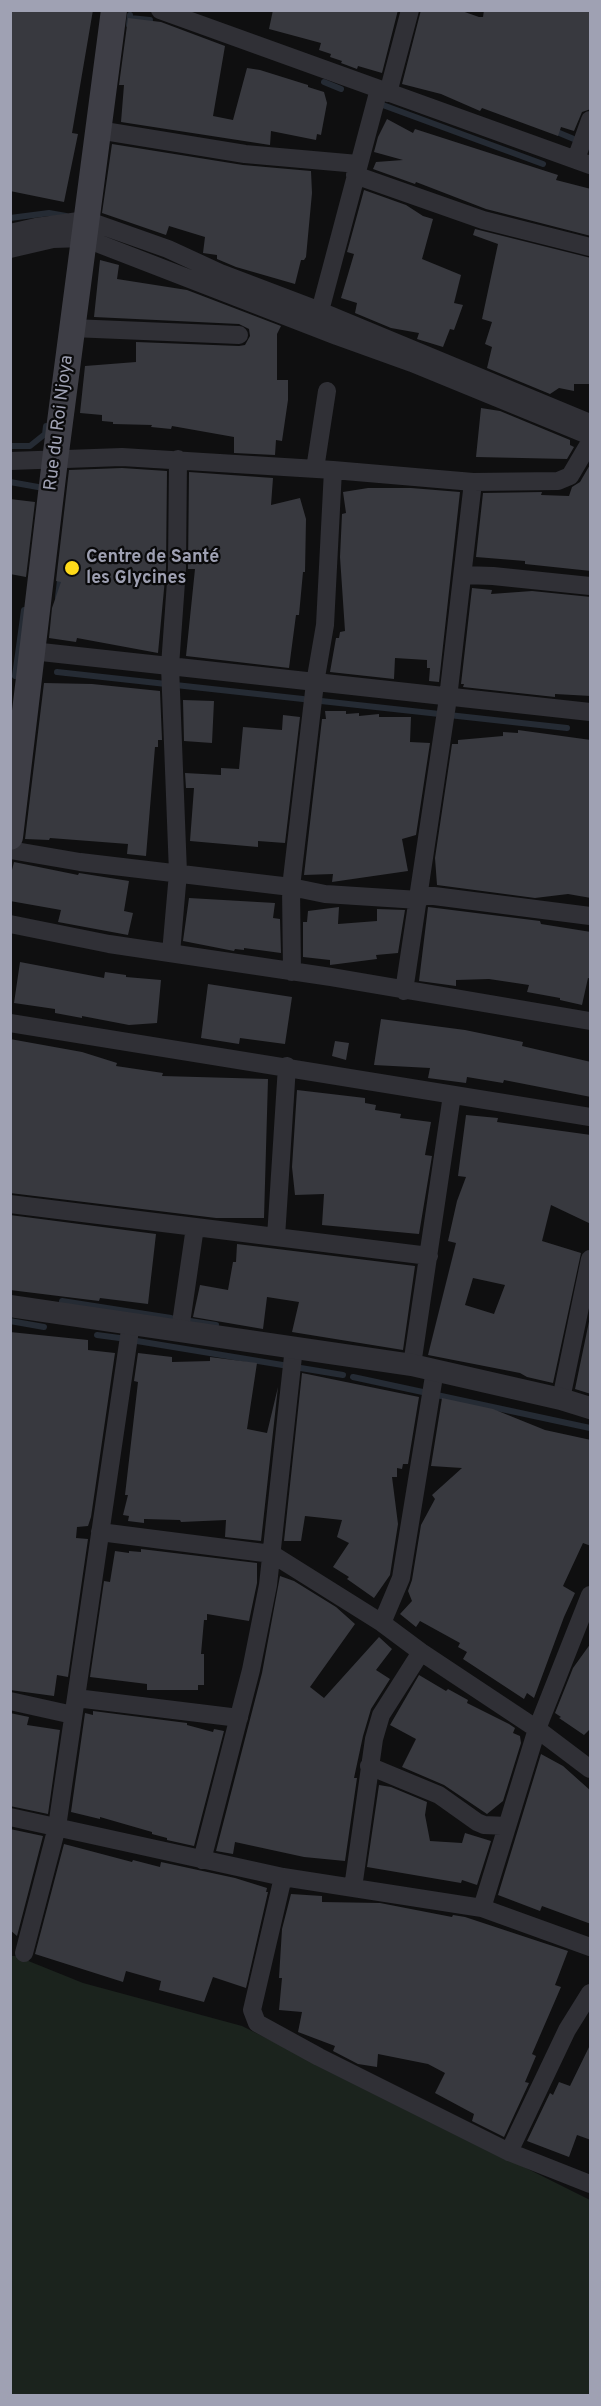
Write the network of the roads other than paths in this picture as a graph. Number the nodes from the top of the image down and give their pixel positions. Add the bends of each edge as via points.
1 (114, 10) edge
2 (160, 10) edge
3 (410, 10) edge
4 (383, 91) junction
5 (591, 120) edge
6 (98, 130) junction
7 (583, 162) edge
8 (357, 170) junction
9 (85, 229) junction
10 (10, 233) edge
11 (591, 247) edge
12 (10, 249) edge
13 (320, 311) junction
14 (72, 328) junction
15 (239, 334) dead end
16 (327, 391) dead end
17 (591, 403) edge
18 (588, 426) edge
19 (591, 442) edge
20 (178, 459) junction
21 (55, 460) junction
22 (10, 461) edge
23 (324, 470) junction
24 (473, 482) junction
25 (463, 575) junction
26 (591, 586) edge
27 (32, 651) junction
28 (170, 666) junction
29 (315, 682) junction
30 (448, 698) junction
31 (591, 712) edge
32 (10, 837) edge
33 (10, 850) edge
34 (178, 873) junction
35 (291, 887) junction
36 (419, 900) junction
37 (591, 916) edge
38 (10, 924) edge
39 (171, 953) junction
40 (292, 972) junction
41 (404, 991) junction
42 (591, 1021) edge
43 (10, 1023) edge
44 (287, 1066) junction
45 (452, 1095) junction
46 (591, 1117) edge
47 (10, 1204) edge
48 (195, 1227) junction
49 (276, 1237) junction
50 (429, 1256) junction
51 (591, 1259) edge
52 (10, 1306) edge
53 (131, 1323) junction
54 (180, 1330) junction
55 (294, 1347) junction
56 (412, 1365) junction
57 (435, 1370) junction
58 (561, 1399) junction
59 (591, 1408) edge
60 (100, 1532) junction
61 (272, 1554) junction
62 (591, 1595) edge
63 (382, 1623) junction
64 (421, 1652) junction
65 (10, 1701) edge
66 (75, 1706) junction
67 (239, 1718) junction
68 (537, 1729) junction
69 (369, 1766) junction
70 (591, 1769) edge
71 (10, 1817) edge
72 (507, 1826) junction
73 (57, 1827) junction
74 (202, 1860) junction
75 (283, 1877) junction
76 (353, 1888) junction
77 (482, 1908) junction
78 (591, 1947) edge
79 (24, 1953) dead end
80 (591, 1993) edge
81 (509, 2152) junction
82 (591, 2184) edge

1 - 6 main road, Rue du Roi Njoya
2 - 4 street
3 - 4 street
4 - 7 street
4 - 8 street
5 - 7 street
6 - 8 street
6 - 9 main road, Rue du Roi Njoya
8 - 11 street via 483,220
8 - 13 street
9 - 10 street via 36,227
9 - 12 street
9 - 13 street via 168,249
9 - 14 main road, Rue du Roi Njoya
9 - 18 street via 329,333
13 - 18 street
14 - 15 street
14 - 21 main road, Rue du Roi Njoya
16 - 23 street
17 - 18 street
19 - 24 street via 570,476 558,481
20 - 21 street
20 - 23 street
20 - 28 street via 177,568
21 - 22 street
21 - 27 main road, Rue du Roi Njoya
23 - 24 street
23 - 29 street via 325,625
24 - 25 street
25 - 26 street
25 - 30 street
27 - 28 street
27 - 32 main road, Rue du Roi Njoya
28 - 29 street
28 - 34 street
29 - 30 street
29 - 35 street
30 - 31 street
30 - 36 street
33 - 34 street
34 - 35 street
34 - 39 street
35 - 36 street via 325,894
35 - 40 street
36 - 37 street via 434,896
36 - 41 street
38 - 39 street
39 - 40 street
40 - 41 street
41 - 42 street
43 - 44 street
44 - 45 street
44 - 49 street
45 - 46 street
45 - 50 street
47 - 48 street
48 - 49 street
48 - 54 street
49 - 50 street
50 - 56 street
51 - 58 street
52 - 53 street
53 - 54 street
53 - 60 street
54 - 55 street
55 - 56 street
55 - 61 street
56 - 57 street
57 - 58 street
57 - 63 street via 401,1578
58 - 59 street
60 - 61 street
60 - 66 street
61 - 63 street
61 - 67 street via 260,1629
62 - 68 street
63 - 64 street
64 - 68 street
64 - 69 street via 381,1715
65 - 66 street
66 - 67 street
66 - 73 street
67 - 74 street
68 - 70 street
68 - 72 street
69 - 72 street via 439,1795 477,1822
69 - 76 street
71 - 73 street
72 - 77 street
73 - 74 street
73 - 79 street
74 - 75 street
75 - 76 street
75 - 81 street via 252,2010 257,2023
76 - 77 street
77 - 78 street
80 - 81 street via 567,2030
81 - 82 street

